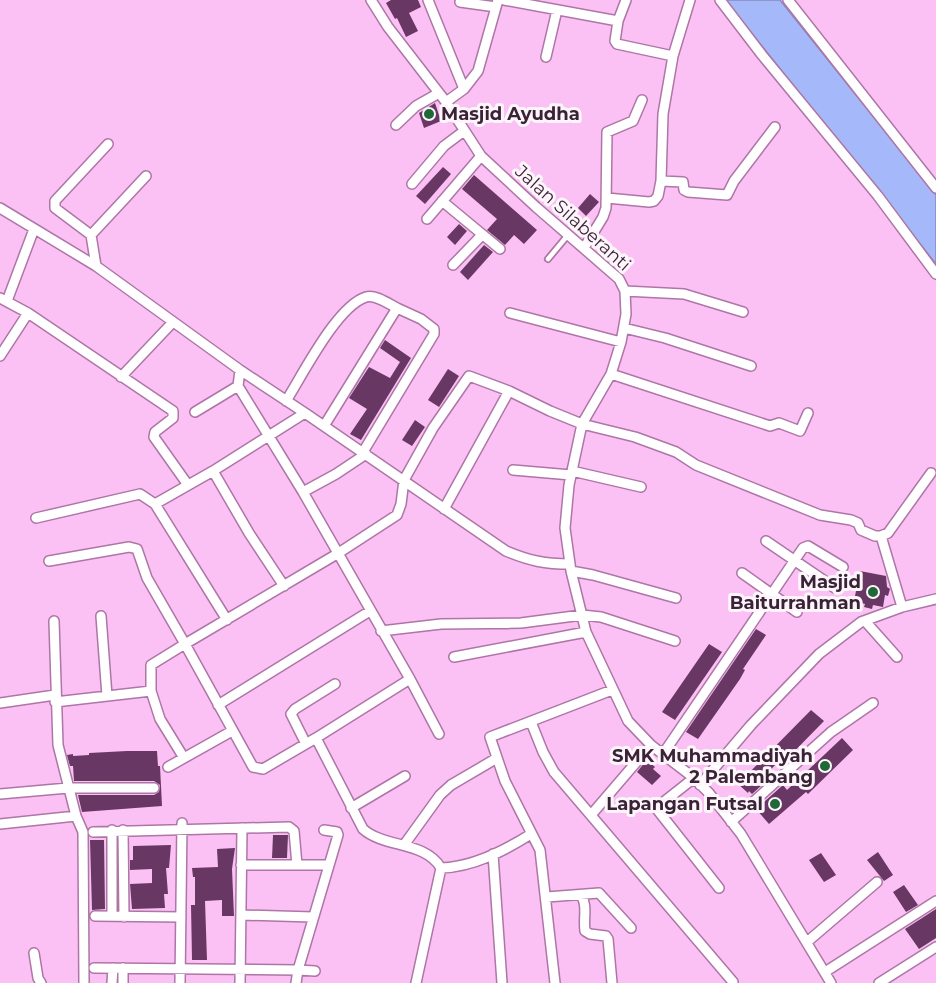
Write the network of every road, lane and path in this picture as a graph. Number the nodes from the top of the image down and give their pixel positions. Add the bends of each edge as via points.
1 (371, 0) edge
2 (428, 0) edge
3 (504, 0) edge
4 (626, 0) edge
5 (690, 0) edge
6 (720, 0) edge
7 (788, 0) edge
8 (460, 2) dead end
9 (497, 4) edge
10 (557, 10) junction
11 (618, 21) junction
12 (673, 56) junction
13 (546, 57) dead end
14 (464, 89) junction
15 (439, 93) junction
16 (642, 100) dead end
17 (446, 102) junction
18 (396, 125) dead end
19 (775, 127) dead end
20 (464, 131) junction
21 (108, 144) dead end
22 (481, 156) junction
23 (146, 176) dead end
24 (661, 181) junction
25 (412, 184) dead end
26 (936, 188) edge
27 (607, 198) junction
28 (442, 201) junction
29 (0, 208) edge
30 (427, 219) dead end
31 (34, 229) junction
32 (568, 234) junction
33 (92, 235) junction
34 (482, 235) junction
35 (584, 248) junction
36 (500, 249) dead end
37 (548, 259) dead end
38 (453, 265) dead end
39 (96, 266) junction
40 (936, 274) edge
41 (625, 291) junction
42 (3, 300) edge
43 (397, 308) junction
44 (744, 312) dead end
45 (28, 313) junction
46 (510, 313) dead end
47 (173, 322) junction
48 (624, 328) junction
49 (621, 342) junction
50 (0, 356) edge
51 (751, 366) dead end
52 (240, 370) junction
53 (611, 374) junction
54 (122, 377) junction
55 (238, 386) junction
56 (509, 392) junction
57 (286, 401) junction
58 (195, 412) dead end
59 (305, 413) junction
60 (808, 413) dead end
61 (582, 424) junction
62 (324, 426) junction
63 (268, 437) junction
64 (364, 453) junction
65 (513, 470) dead end
66 (213, 471) junction
67 (571, 473) junction
68 (932, 473) dead end
69 (404, 480) junction
70 (188, 485) junction
71 (641, 487) dead end
72 (303, 492) junction
73 (155, 504) junction
74 (444, 509) junction
75 (36, 518) dead end
76 (882, 536) junction
77 (766, 541) dead end
78 (337, 554) junction
79 (49, 561) dead end
80 (793, 561) junction
81 (843, 567) dead end
82 (571, 568) junction
83 (742, 573) dead end
84 (284, 585) junction
85 (835, 588) dead end
86 (770, 594) junction
87 (676, 598) dead end
88 (936, 599) edge
89 (902, 608) junction
90 (370, 611) junction
91 (797, 612) dead end
92 (582, 615) junction
93 (101, 616) dead end
94 (226, 620) junction
95 (54, 621) dead end
96 (865, 621) junction
97 (381, 630) junction
98 (586, 632) junction
99 (675, 641) dead end
100 (185, 644) junction
101 (454, 657) dead end
102 (897, 657) dead end
103 (410, 680) junction
104 (335, 684) dead end
105 (612, 690) junction
106 (151, 691) junction
107 (107, 696) junction
108 (55, 698) junction
109 (0, 703) edge
110 (873, 703) dead end
111 (218, 705) junction
112 (531, 722) junction
113 (231, 731) junction
114 (439, 734) dead end
115 (316, 738) junction
116 (306, 744) junction
117 (651, 745) junction
118 (663, 754) junction
119 (184, 758) junction
120 (497, 758) junction
121 (168, 767) dead end
122 (405, 776) dead end
123 (697, 782) junction
124 (68, 788) junction
125 (153, 788) dead end
126 (0, 794) edge
127 (351, 808) junction
128 (591, 815) junction
129 (76, 816) junction
130 (731, 822) junction
131 (0, 824) edge
132 (182, 826) junction
133 (242, 828) junction
134 (112, 830) junction
135 (123, 830) junction
136 (324, 830) dead end
137 (93, 832) dead end
138 (531, 834) junction
139 (404, 845) junction
140 (493, 854) junction
141 (241, 865) junction
142 (297, 865) junction
143 (329, 865) junction
144 (441, 868) junction
145 (877, 882) dead end
146 (719, 888) dead end
147 (581, 895) junction
148 (547, 897) junction
149 (936, 901) edge
150 (240, 915) junction
151 (95, 916) dead end
152 (112, 916) junction
153 (124, 917) junction
154 (181, 917) junction
155 (313, 917) junction
156 (631, 928) dead end
157 (807, 942) junction
158 (934, 952) edge
159 (34, 953) dead end
160 (112, 968) junction
161 (123, 968) junction
162 (181, 968) junction
163 (240, 968) junction
164 (94, 969) dead end
165 (298, 970) junction
166 (315, 971) dead end
167 (825, 972) junction
168 (41, 983) edge
169 (84, 983) edge
170 (112, 983) edge
171 (123, 983) edge
172 (180, 983) edge
173 (240, 983) edge
174 (296, 983) edge
175 (416, 983) edge
176 (502, 983) edge
177 (555, 983) edge
178 (612, 983) edge
179 (724, 983) edge
180 (733, 983) edge
181 (831, 983) edge
182 (879, 983) edge

1 - 15 street, Jalan Silaberanti
2 - 14 street
3 - 10 street
4 - 11 street
5 - 12 street
6 - 40 street
7 - 26 street
8 - 9 street
9 - 14 street via 478,71
10 - 11 street
10 - 13 street
11 - 12 street via 617,44
12 - 24 street via 663,114
14 - 17 street
15 - 17 street, Jalan Silaberanti
15 - 18 street via 416,106
16 - 27 street via 633,121 607,132
17 - 20 street, Jalan Silaberanti
19 - 24 street via 727,195 688,192 683,182
20 - 22 street, Jalan Silaberanti
20 - 25 street via 444,146
21 - 33 street via 54,205
22 - 28 street
22 - 32 street, Jalan Silaberanti
23 - 33 street
24 - 27 street via 654,201
27 - 35 street via 603,217
28 - 30 street
28 - 34 street
29 - 31 street
31 - 39 street
31 - 42 street
32 - 35 street, Jalan Silaberanti
32 - 37 lane
33 - 39 street
34 - 36 street
34 - 38 street
35 - 41 street, Jalan Silaberanti via 619,279
39 - 47 street
41 - 44 street via 684,294
41 - 48 street, Jalan Silaberanti
42 - 45 street
43 - 57 street via 366,297 346,310 331,327
43 - 62 street
43 - 64 street via 421,319 434,329 434,334
45 - 50 street
45 - 54 street
46 - 49 street
47 - 52 street
47 - 54 street
48 - 49 street, Jalan Silaberanti
48 - 51 street
49 - 53 street, Jalan Silaberanti
52 - 55 street
52 - 57 street
53 - 60 street via 770,426 779,423 800,431
53 - 61 street, Jalan Silaberanti
54 - 70 street via 173,411 172,418 154,437
55 - 58 street
55 - 63 street
56 - 61 street
56 - 69 street via 468,377
56 - 74 street
57 - 59 street
59 - 62 street
59 - 63 street
61 - 67 street, Jalan Silaberanti
61 - 76 street via 676,452 743,486 820,516 851,520 861,530
62 - 64 street
63 - 66 street
63 - 72 street
64 - 69 street
64 - 72 street
65 - 67 street
66 - 70 street
66 - 84 street
67 - 71 street
67 - 82 street, Jalan Silaberanti via 566,528
68 - 76 street via 896,525
69 - 74 street
69 - 78 street via 397,516
70 - 73 street
72 - 78 street
73 - 75 street via 140,494
73 - 94 street
74 - 82 street via 506,551
76 - 89 street
77 - 80 street
78 - 84 street
78 - 90 street
79 - 100 street via 129,547 137,549 152,587
80 - 81 street via 808,546
80 - 85 street
80 - 86 street
82 - 87 street
82 - 92 street, Jalan Silaberanti
83 - 86 street
84 - 94 street
86 - 91 street
86 - 118 street
88 - 89 street
89 - 96 street
90 - 97 street
90 - 111 street
92 - 97 street via 521,623
92 - 98 street, Jalan Silaberanti
92 - 99 street
93 - 107 street
94 - 100 street
95 - 108 street
96 - 102 street
96 - 123 street via 819,654
97 - 103 street
98 - 101 street
98 - 105 street, Jalan Silaberanti
100 - 106 street via 152,665
100 - 111 street
103 - 114 street
103 - 115 street
104 - 116 street via 292,712
105 - 112 street
105 - 117 street, Jalan Silaberanti via 628,721
106 - 107 street
106 - 119 street via 160,719
107 - 108 street
108 - 109 street
108 - 124 street via 58,745
110 - 130 street via 825,738
111 - 113 street
112 - 120 street via 490,737
112 - 128 street via 554,772
113 - 116 street via 250,764 259,769
113 - 119 street
115 - 116 street
115 - 127 street
117 - 118 street, Jalan Silaberanti
117 - 128 street
118 - 123 street, Jalan Silaberanti
119 - 121 street
120 - 138 street
120 - 139 street via 440,795
122 - 127 street
123 - 130 street, Jalan Silaberanti
123 - 146 street via 656,808
124 - 125 street
124 - 126 street
124 - 129 street
127 - 139 street via 367,832
128 - 180 street
129 - 131 street
129 - 169 street via 83,832
130 - 157 street, Jalan Silaberanti
132 - 133 street
132 - 135 street
132 - 154 street
133 - 141 street
133 - 142 street via 291,828
134 - 135 street
134 - 137 street
134 - 152 street
135 - 153 street
136 - 143 street via 339,835
138 - 140 street
138 - 148 street via 543,860
139 - 144 street
140 - 144 street via 465,866
140 - 176 street
141 - 142 street
141 - 150 street
142 - 143 street
143 - 155 street
144 - 175 street
145 - 157 street
147 - 148 street
147 - 156 street via 601,894
147 - 178 street via 586,906 585,931 608,939
148 - 177 street
149 - 167 street
150 - 155 street
150 - 163 street
151 - 152 street
152 - 153 street
153 - 154 street
154 - 162 street
155 - 165 street
157 - 167 street, Jalan Silaberanti
158 - 182 street
159 - 168 street
160 - 161 street
160 - 164 street
160 - 170 street
161 - 162 street
161 - 171 street
162 - 163 street
162 - 172 street
163 - 165 street
163 - 173 street
165 - 166 street
165 - 174 street
167 - 181 street, Jalan Silaberanti
179 - 180 street

